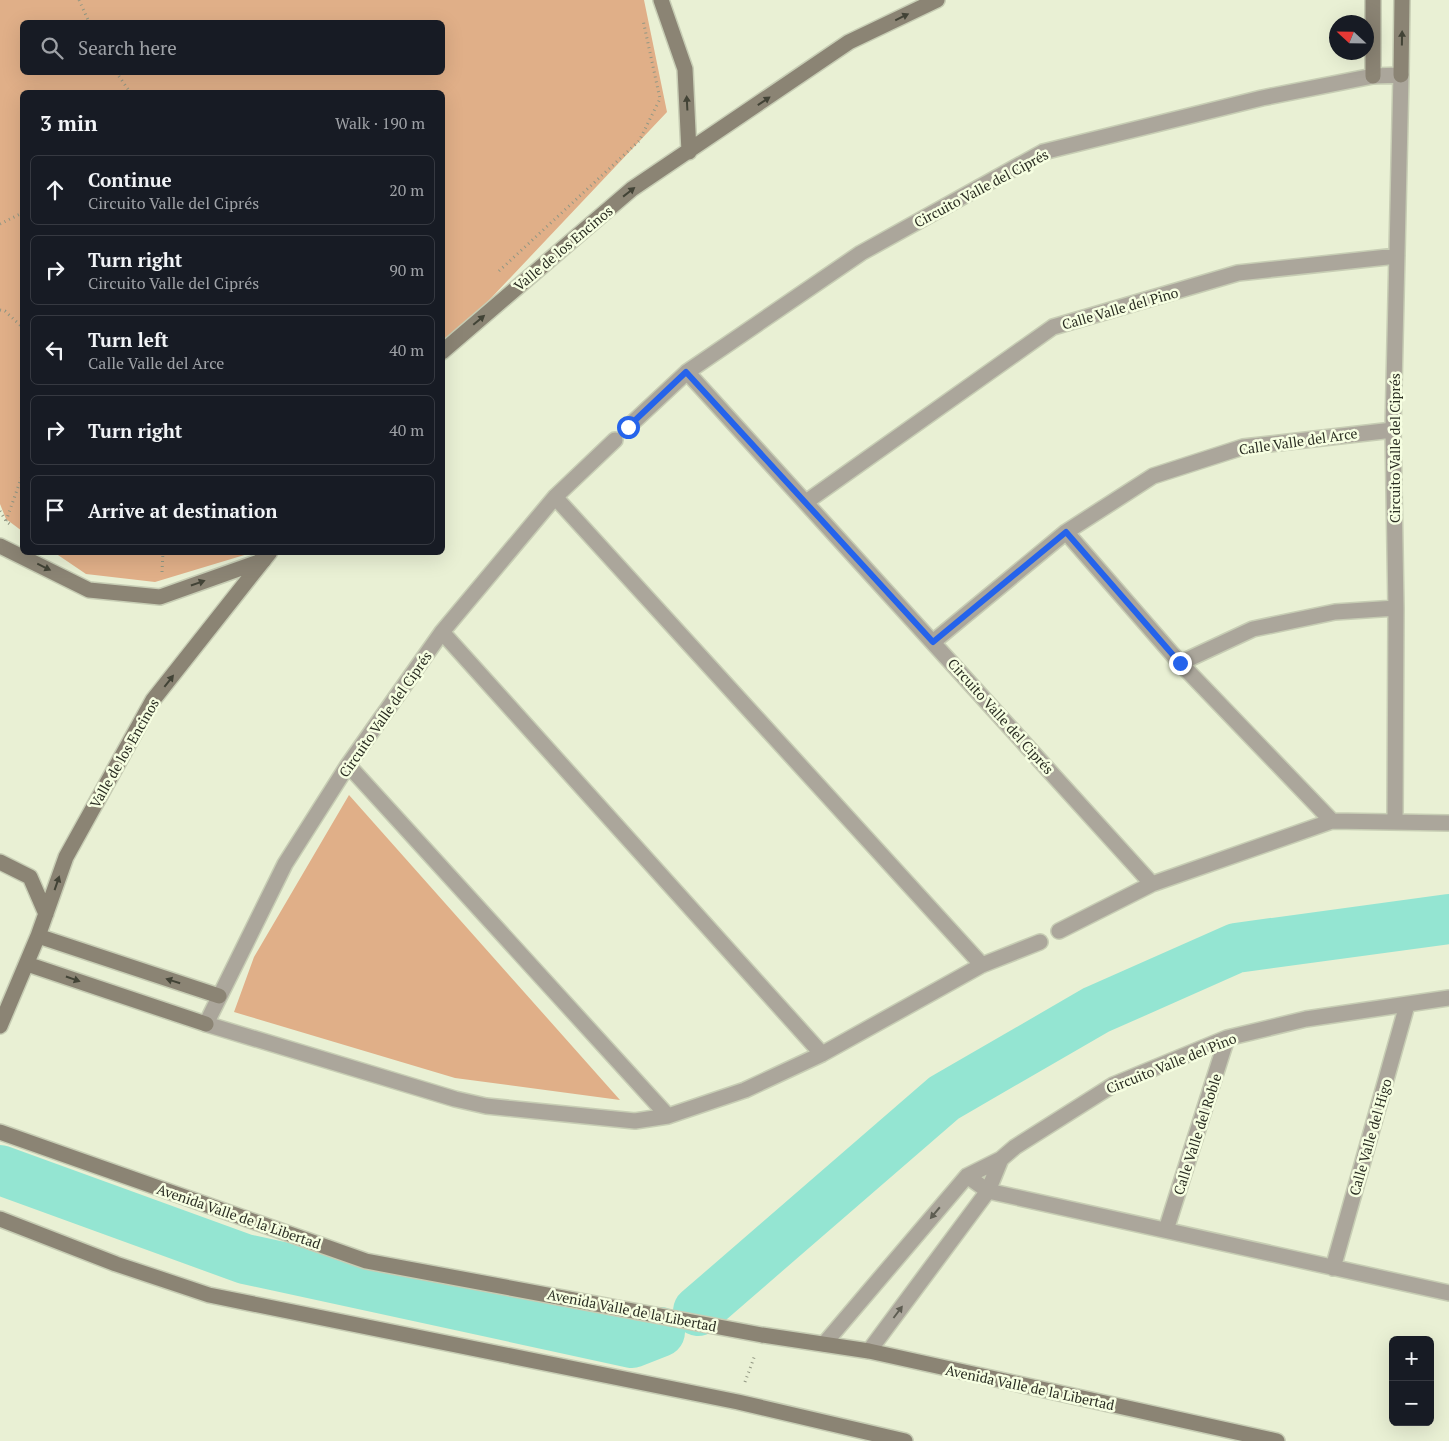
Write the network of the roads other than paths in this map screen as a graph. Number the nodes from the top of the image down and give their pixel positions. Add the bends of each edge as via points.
1 (661, 0) edge
2 (937, 0) edge
3 (1373, 0) edge
4 (1402, 0) edge
5 (1401, 75) junction
6 (1373, 76) junction
7 (689, 152) junction
8 (1397, 256) junction
9 (445, 349) edge
10 (686, 372) junction
11 (628, 427) dead end
12 (1393, 430) junction
13 (615, 440) dead end
14 (555, 497) junction
15 (806, 502) junction
16 (1066, 532) junction
17 (0, 546) edge
18 (267, 556) edge
19 (1396, 608) junction
20 (442, 632) junction
21 (933, 642) junction
22 (1180, 663) junction
23 (348, 766) junction
24 (1332, 822) junction
25 (1395, 822) junction
26 (1449, 823) edge
27 (0, 862) edge
28 (1152, 884) junction
29 (46, 914) junction
30 (1060, 931) dead end
31 (38, 936) junction
32 (1040, 942) dead end
33 (27, 964) junction
34 (982, 965) junction
35 (219, 996) junction
36 (1449, 998) edge
37 (1407, 1005) junction
38 (206, 1024) junction
39 (0, 1026) edge
40 (1227, 1038) junction
41 (822, 1054) junction
42 (668, 1116) junction
43 (0, 1132) edge
44 (1001, 1159) junction
45 (967, 1176) junction
46 (988, 1191) junction
47 (0, 1219) edge
48 (1166, 1230) junction
49 (1333, 1268) junction
50 (1449, 1293) edge
51 (824, 1344) junction
52 (869, 1352) junction
53 (905, 1441) edge
54 (1278, 1441) edge

7 -> 1 street via 685,69
7 -> 2 street, Valle de los Encinos via 849,42
3 - 6 street
5 -> 4 street, Circuito Valle del Ciprés
5 - 6 street, Circuito Valle del Ciprés
5 - 8 street, Circuito Valle del Ciprés
6 - 10 street, Circuito Valle del Ciprés via 1262,98 1043,152 860,253
9 -> 7 street, Valle de los Encinos via 632,189
8 - 12 street, Circuito Valle del Ciprés
8 - 15 street, Calle Valle del Pino via 1238,273 1053,327
10 - 11 street, Circuito Valle del Ciprés
10 - 15 street, Circuito Valle del Ciprés
12 - 16 street, Calle Valle del Arce via 1243,447 1153,476
12 - 19 street, Circuito Valle del Ciprés
13 - 14 street, Circuito Valle del Ciprés
14 - 20 street, Circuito Valle del Ciprés
14 - 34 street
15 - 21 street, Circuito Valle del Ciprés
16 - 21 street, Calle Valle del Arce
16 - 22 street
17 -> 18 street, Valle de los Encinos via 90,590 160,597
29 -> 18 street, Valle de los Encinos via 66,857 153,700
19 - 22 street via 1335,612 1253,629
19 - 25 street, Circuito Valle del Ciprés
20 - 23 street, Circuito Valle del Ciprés
20 - 41 street
21 - 28 street, Circuito Valle del Ciprés
22 - 24 street
23 - 35 street, Circuito Valle del Ciprés via 285,864
23 - 42 street
24 - 25 street
24 - 28 street
25 - 26 street
27 - 29 street via 30,876
28 - 30 street
29 - 31 street, Valle de los Encinos
31 - 33 street, Valle de los Encinos
35 -> 31 street
32 - 34 street
33 -> 38 street
33 - 39 street, Valle de los Encinos
34 - 41 street
35 - 38 street, Circuito Valle del Ciprés
36 - 37 street, Circuito Valle del Pino
37 - 40 street, Circuito Valle del Pino via 1306,1019
37 - 49 street, Calle Valle del Higo
38 - 42 street via 486,1106 635,1121
40 - 44 street, Circuito Valle del Pino via 1112,1085
40 - 48 street, Calle Valle del Roble
41 - 42 street via 745,1090
43 - 51 street, Avenida Valle de la Libertad via 366,1261
44 - 45 street, Circuito Valle del Pino
44 - 46 street, Circuito Valle del Pino
45 - 46 street
45 -> 51 street, Circuito Valle del Pino
46 - 48 street
52 -> 46 street, Circuito Valle del Pino
47 - 53 street via 116,1264 209,1295 738,1402
48 - 49 street
49 - 50 street
51 - 52 street, Avenida Valle de la Libertad
52 - 54 street, Avenida Valle de la Libertad

